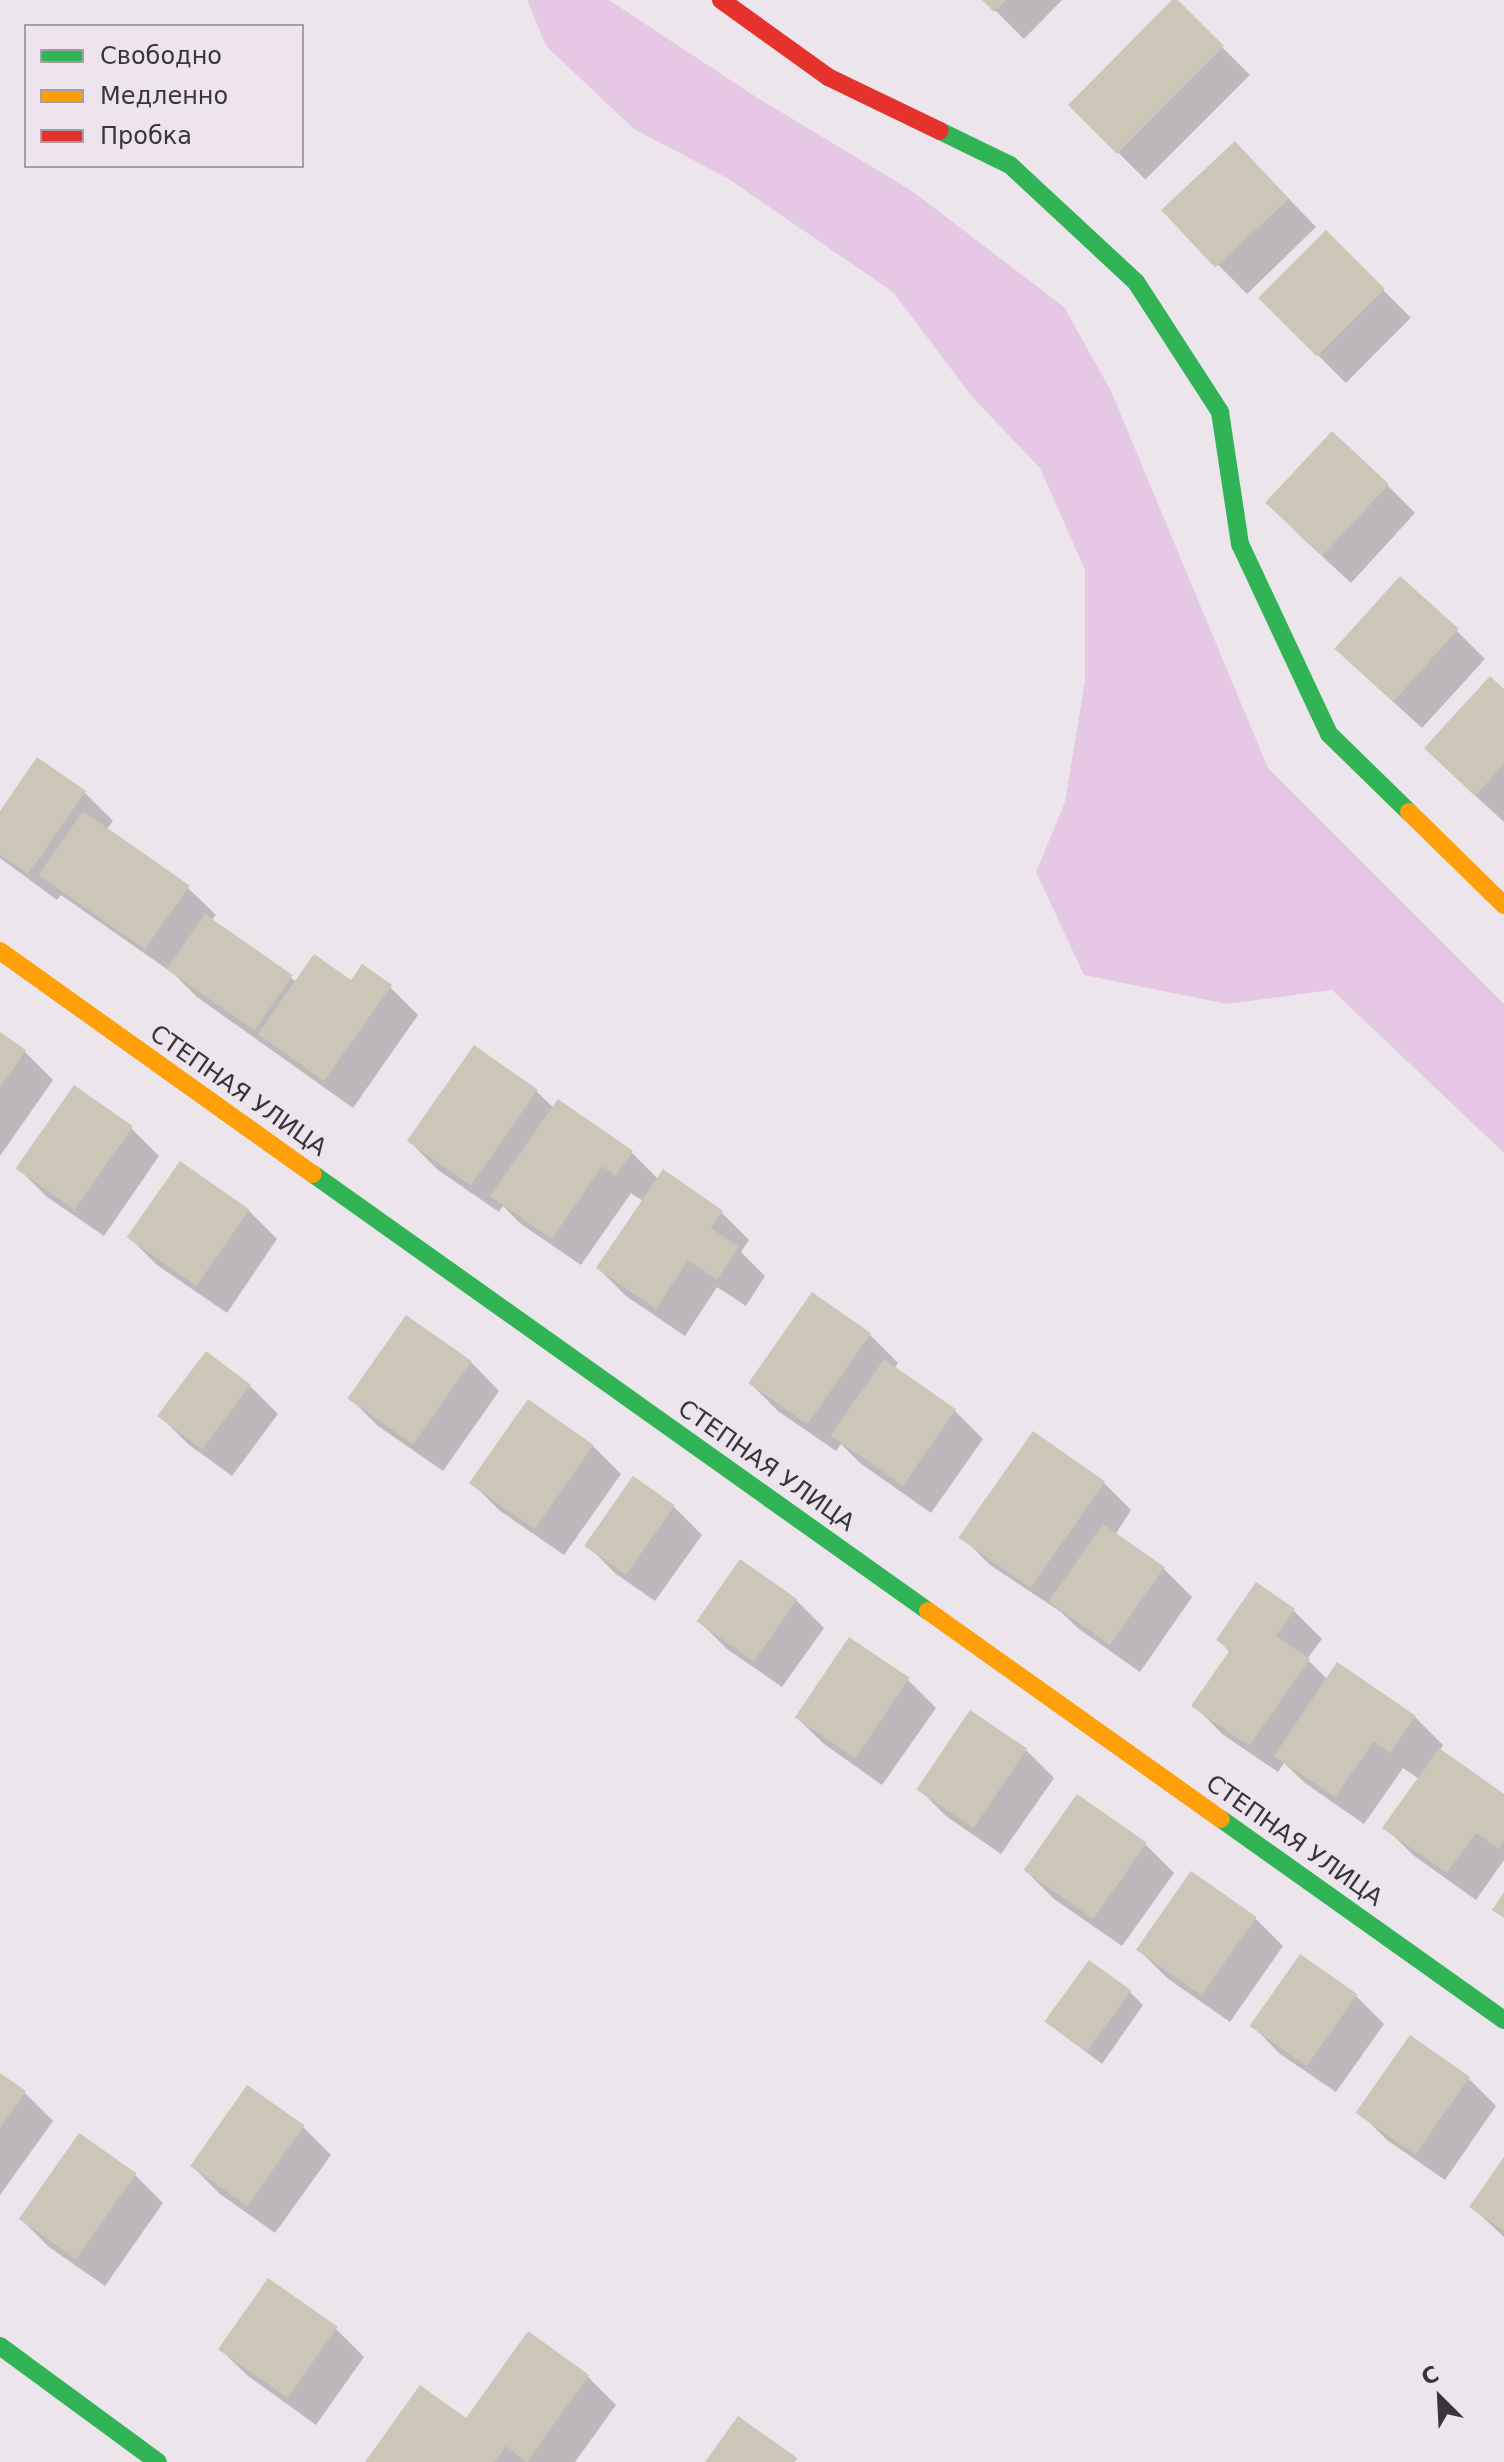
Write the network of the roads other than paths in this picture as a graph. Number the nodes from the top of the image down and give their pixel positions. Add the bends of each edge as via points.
1 (721, 0) edge
2 (1504, 905) edge
3 (0, 951) edge
4 (1504, 2020) edge
5 (0, 2346) edge
6 (158, 2462) edge

1 - 2 street via 828,77 1010,165 1136,282 1220,412 1240,544 1329,734
3 - 4 street, СТЕПНАЯ УЛИЦА
5 - 6 street

